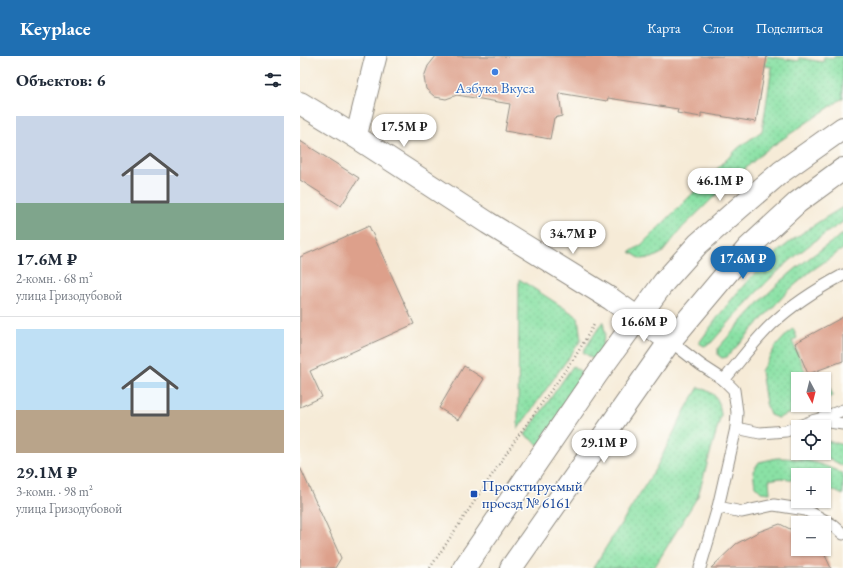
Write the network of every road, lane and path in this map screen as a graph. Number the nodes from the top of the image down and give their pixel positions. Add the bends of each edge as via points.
1 (376, 56) edge
2 (300, 103) edge
3 (843, 128) edge
4 (356, 137) junction
5 (843, 169) edge
6 (843, 275) edge
7 (637, 318) junction
8 (595, 323) dead end
9 (670, 341) junction
10 (724, 380) junction
11 (843, 410) edge
12 (815, 420) edge
13 (831, 422) edge
14 (843, 424) edge
15 (736, 428) junction
16 (791, 429) edge
17 (718, 507) junction
18 (843, 534) edge
19 (430, 568) edge
20 (464, 568) edge
21 (511, 568) edge
22 (700, 568) edge

1 - 4 street
2 - 4 street
3 - 7 street via 781,172 698,244 664,282
4 - 7 street via 488,223 612,299
5 - 9 street via 798,202 748,248
6 - 10 lane via 820,287 773,323
7 - 9 street
7 - 20 street
8 - 19 path via 575,357 518,436
9 - 10 lane
9 - 21 street
10 - 15 lane via 734,390 738,412
11 - 12 lane
13 - 14 lane
15 - 16 lane via 760,433
15 - 17 lane
17 - 18 lane via 742,512 774,505 806,510 833,525
17 - 22 lane

